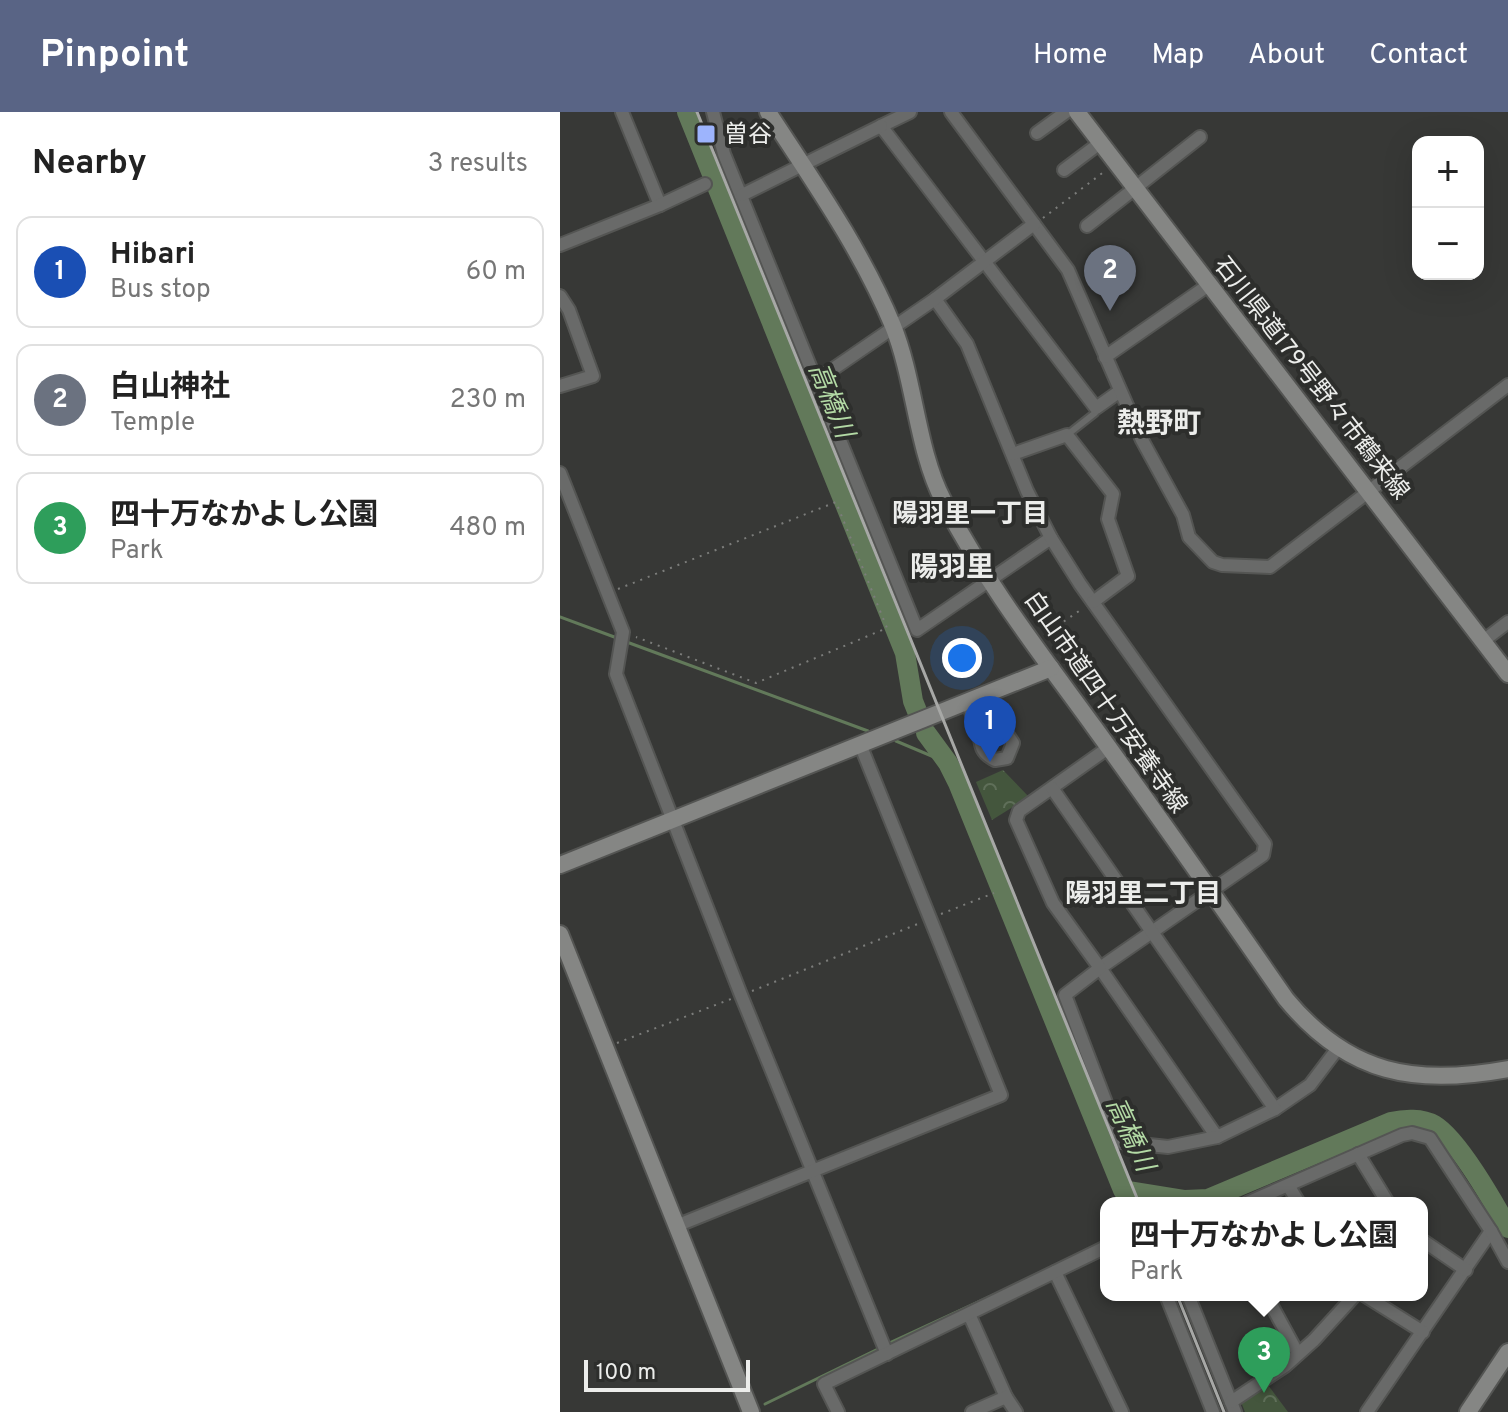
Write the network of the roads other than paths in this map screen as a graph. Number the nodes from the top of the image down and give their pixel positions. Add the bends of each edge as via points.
1 (622, 112) edge
2 (713, 112) edge
3 (768, 112) edge
4 (910, 112) edge
5 (951, 112) edge
6 (1066, 112) edge
7 (1077, 112) edge
8 (881, 126) junction
9 (1037, 133) dead end
10 (1200, 137) dead end
11 (1100, 143) junction
12 (802, 165) junction
13 (1064, 170) dead end
14 (705, 184) dead end
15 (1135, 189) junction
16 (742, 195) junction
17 (660, 205) junction
18 (1034, 224) junction
19 (1087, 226) dead end
20 (560, 245) edge
21 (985, 263) junction
22 (1210, 284) junction
23 (560, 296) edge
24 (935, 299) junction
25 (893, 327) junction
26 (1105, 357) junction
27 (817, 380) junction
28 (1508, 385) edge
29 (560, 386) edge
30 (1120, 391) junction
31 (1096, 408) junction
32 (1067, 435) junction
33 (1013, 454) junction
34 (560, 473) edge
35 (1370, 491) junction
36 (1051, 538) junction
37 (991, 579) junction
38 (1093, 602) junction
39 (1508, 622) edge
40 (1483, 641) junction
41 (1051, 668) junction
42 (1508, 674) edge
43 (970, 700) junction
44 (860, 744) junction
45 (1108, 748) junction
46 (1052, 788) junction
47 (672, 819) junction
48 (560, 865) edge
49 (1211, 892) junction
50 (1153, 933) junction
51 (560, 934) edge
52 (1100, 968) junction
53 (1338, 1048) junction
54 (1508, 1069) edge
55 (1275, 1109) junction
56 (1217, 1137) junction
57 (1358, 1154) junction
58 (813, 1170) junction
59 (1289, 1187) junction
60 (1263, 1197) edge
61 (1295, 1197) edge
62 (1384, 1197) edge
63 (676, 1226) junction
64 (1491, 1231) junction
65 (1428, 1244) edge
66 (1100, 1250) edge
67 (1508, 1262) edge
68 (1466, 1270) junction
69 (1055, 1272) junction
70 (1168, 1301) edge
71 (1190, 1301) edge
72 (1269, 1301) edge
73 (1349, 1301) edge
74 (1374, 1301) edge
75 (969, 1314) junction
76 (1423, 1332) junction
77 (885, 1349) junction
78 (1508, 1352) edge
79 (1298, 1354) junction
80 (1006, 1397) junction
81 (1233, 1407) edge
82 (1211, 1411) edge
83 (751, 1412) edge
84 (838, 1412) edge
85 (972, 1412) edge
86 (1016, 1412) edge
87 (1122, 1412) edge
88 (1367, 1412) edge
89 (1468, 1412) edge

1 - 17 street
2 - 16 street
3 - 12 street, 白山市道四十万安養寺線
4 - 8 street
5 - 18 street
6 - 9 street
7 - 11 street, 石川県道179号野々市鶴来線
8 - 12 street
8 - 21 street
10 - 15 street
11 - 13 street
11 - 15 street, 石川県道179号野々市鶴来線
12 - 16 street
12 - 25 street, 白山市道四十万安養寺線 via 853,246
14 - 17 street
15 - 19 street
15 - 22 street, 石川県道179号野々市鶴来線
16 - 27 street
17 - 20 street
18 - 21 street
18 - 26 street via 1068,270
21 - 24 street
21 - 31 street
22 - 26 street
22 - 35 street, 石川県道179号野々市鶴来線
23 - 29 street via 593,376
24 - 25 street
24 - 33 street via 967,344
25 - 27 street
25 - 37 street, 白山市道四十万安養寺線 via 941,497
26 - 30 street
27 - 37 street via 917,630
28 - 35 street
30 - 31 street
30 - 35 street via 1189,537 1213,562 1270,567
31 - 32 lane
32 - 33 street
32 - 38 street via 1113,494 1108,519 1128,576
33 - 36 street
34 - 47 street via 608,592 622,637 616,674
35 - 40 street, 石川県道179号野々市鶴来線
36 - 37 street
36 - 38 street
37 - 41 street, 白山市道四十万安養寺線
38 - 49 street via 1265,844 1263,855
39 - 40 street
40 - 42 street, 石川県道179号野々市鶴来線
41 - 43 street
41 - 45 street, 白山市道四十万安養寺線
43 - 43 street via 983,725 1003,728 1013,743 1007,758 986,756
43 - 44 street
44 - 47 street
44 - 58 street via 1001,1095
45 - 46 street
45 - 49 street, 白山市道四十万安養寺線
46 - 50 street
46 - 52 street via 1019,811 1016,820 1053,903
47 - 48 street
47 - 58 street
49 - 50 street
49 - 53 street, 白山市道四十万安養寺線 via 1291,1006
50 - 52 street
50 - 55 street
51 - 63 street
52 - 56 street
52 - 56 street via 1065,995 1121,1142 1168,1147
53 - 54 street, 白山市道四十万安養寺線 via 1417,1076 1467,1077
53 - 55 street via 1310,1085
55 - 56 street
57 - 59 street
57 - 62 street
57 - 64 street via 1402,1135 1430,1138
58 - 63 street
58 - 77 street
59 - 60 street
59 - 61 street
63 - 83 street
64 - 67 street
64 - 68 street
65 - 68 street
66 - 69 street
68 - 76 street
69 - 75 street
69 - 87 street
70 - 82 street
71 - 81 street
72 - 79 street
73 - 79 street
74 - 76 street
75 - 77 street
75 - 80 street
76 - 88 street
77 - 84 street via 824,1384
78 - 89 street
79 - 81 street
80 - 85 street
80 - 86 street

